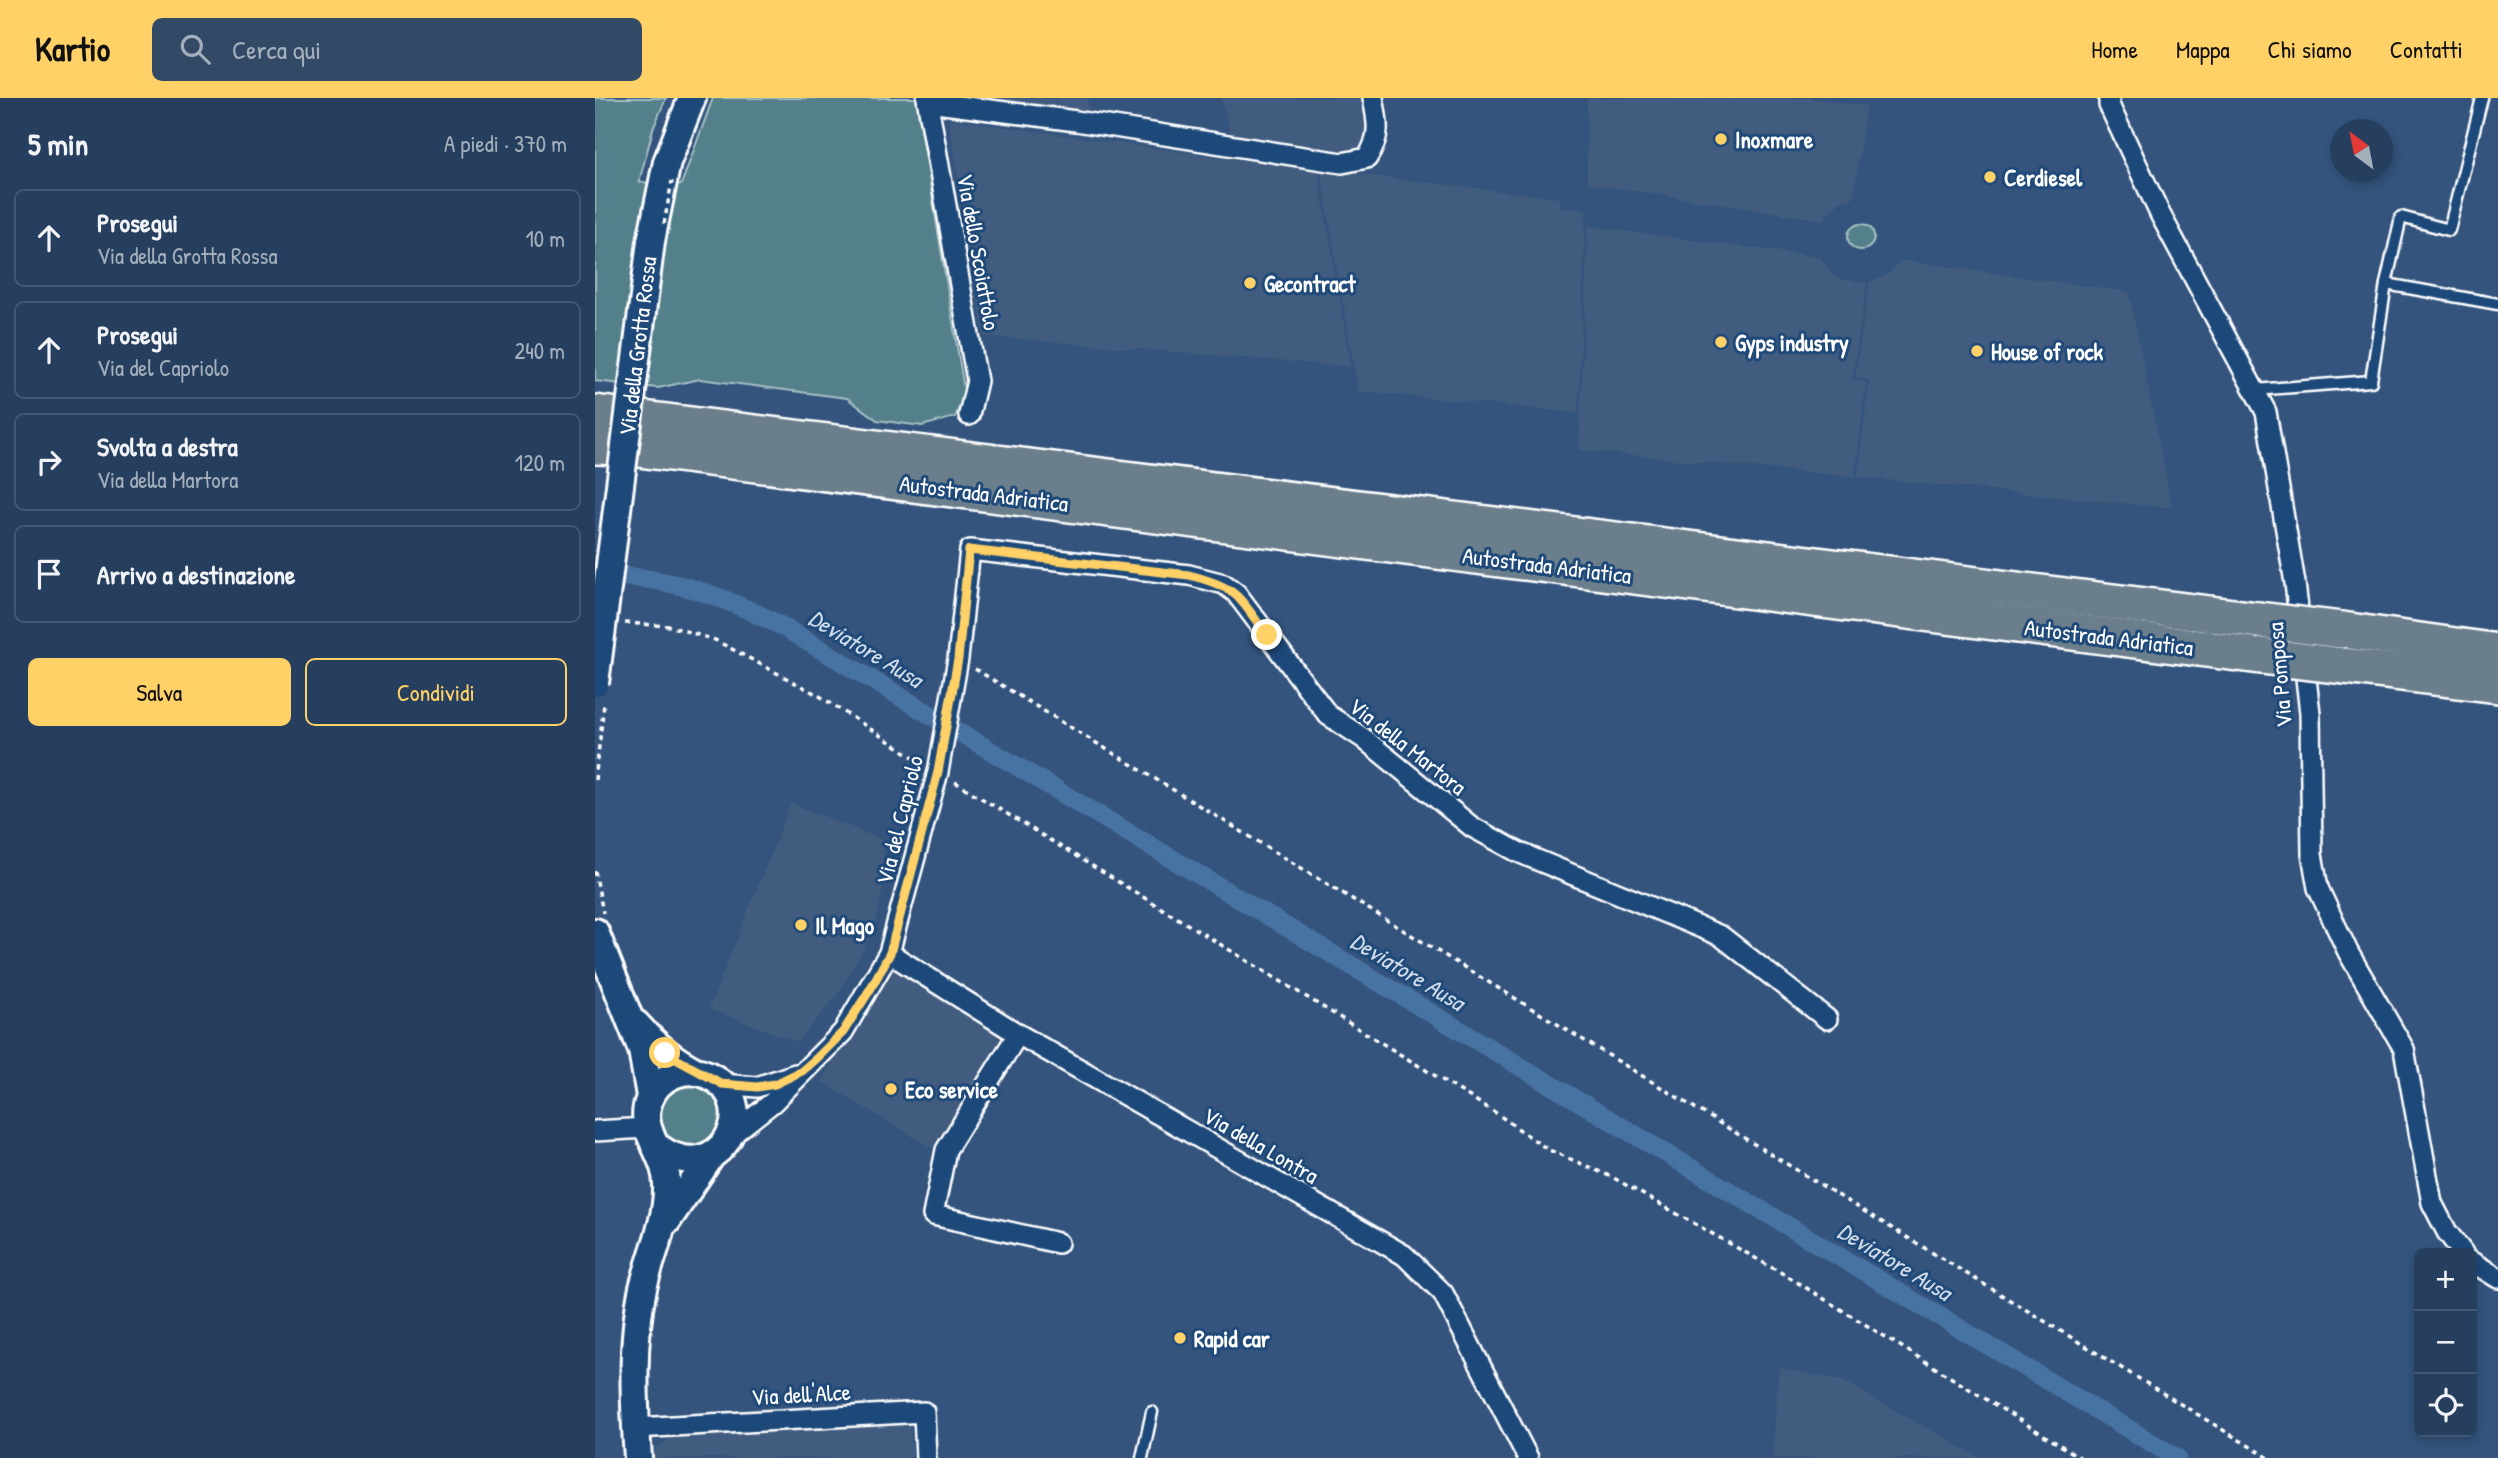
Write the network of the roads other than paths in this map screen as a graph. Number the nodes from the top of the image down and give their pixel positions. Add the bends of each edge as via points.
1 (692, 98) edge
2 (1373, 98) edge
3 (2109, 98) edge
4 (2482, 98) edge
5 (927, 100) edge
6 (2386, 284) junction
7 (2498, 304) edge
8 (2254, 390) junction
9 (595, 413) edge
10 (969, 415) dead end
11 (595, 446) edge
12 (969, 550) joint
13 (2498, 652) edge
14 (595, 683) edge
15 (2498, 685) edge
16 (595, 932) edge
17 (890, 953) junction
18 (631, 1017) junction
19 (1827, 1019) dead end
20 (1018, 1034) junction
21 (802, 1071) junction
22 (697, 1072) junction
23 (722, 1084) junction
24 (650, 1096) junction
25 (595, 1130) edge
26 (730, 1136) junction
27 (653, 1138) junction
28 (711, 1156) junction
29 (659, 1234) junction
30 (1058, 1243) dead end
31 (2459, 1248) edge
32 (2477, 1265) edge
33 (2498, 1278) edge
34 (1152, 1412) dead end
35 (636, 1428) junction
36 (638, 1458) edge
37 (926, 1458) edge
38 (1142, 1458) edge
39 (1528, 1458) edge

1 - 14 street, Via della Grotta Rossa, bridge via 667,162 651,241
2 - 5 street via 1378,142 1367,158 1342,163
3 - 8 street, Via Pomposa via 2160,214
4 - 6 lane via 2449,230 2401,217
5 - 10 street, Via dello Scoiattolo via 977,381
6 - 7 lane
6 - 8 lane via 2371,381
8 - 31 street, Via Pomposa via 2266,412 2295,583 2309,713 2312,854 2318,888 2348,952 2404,1049 2432,1203
9 - 13 highway, Autostrada Adriatica, bridge
11 - 15 highway, Autostrada Adriatica, bridge
12 - 17 street, Via del Capriolo via 958,659 939,766
12 - 19 street, Via della Martora via 1189,575 1224,584 1236,593 1328,715 1472,827 1518,852 1721,936
16 - 18 street
17 - 20 street, Via della Lontra
17 - 21 street, Via del Capriolo via 843,1032
18 - 22 street via 655,1045
18 - 24 street
20 - 30 street via 946,1150 933,1215
20 - 39 street, Via della Lontra via 1404,1255 1444,1293
21 - 23 street, Via del Capriolo via 757,1087
21 - 26 street, Via del Capriolo via 773,1102
22 - 23 street
22 - 24 street via 669,1076
23 - 26 street via 734,1108
24 - 27 street via 646,1109
25 - 27 street
26 - 28 street
27 - 28 street via 684,1160
27 - 29 street via 667,1185
28 - 29 street
29 - 35 street via 643,1290 636,1358
32 - 33 street
34 - 38 lane
35 - 36 street
35 - 37 street, Via dell'Alce via 924,1412

